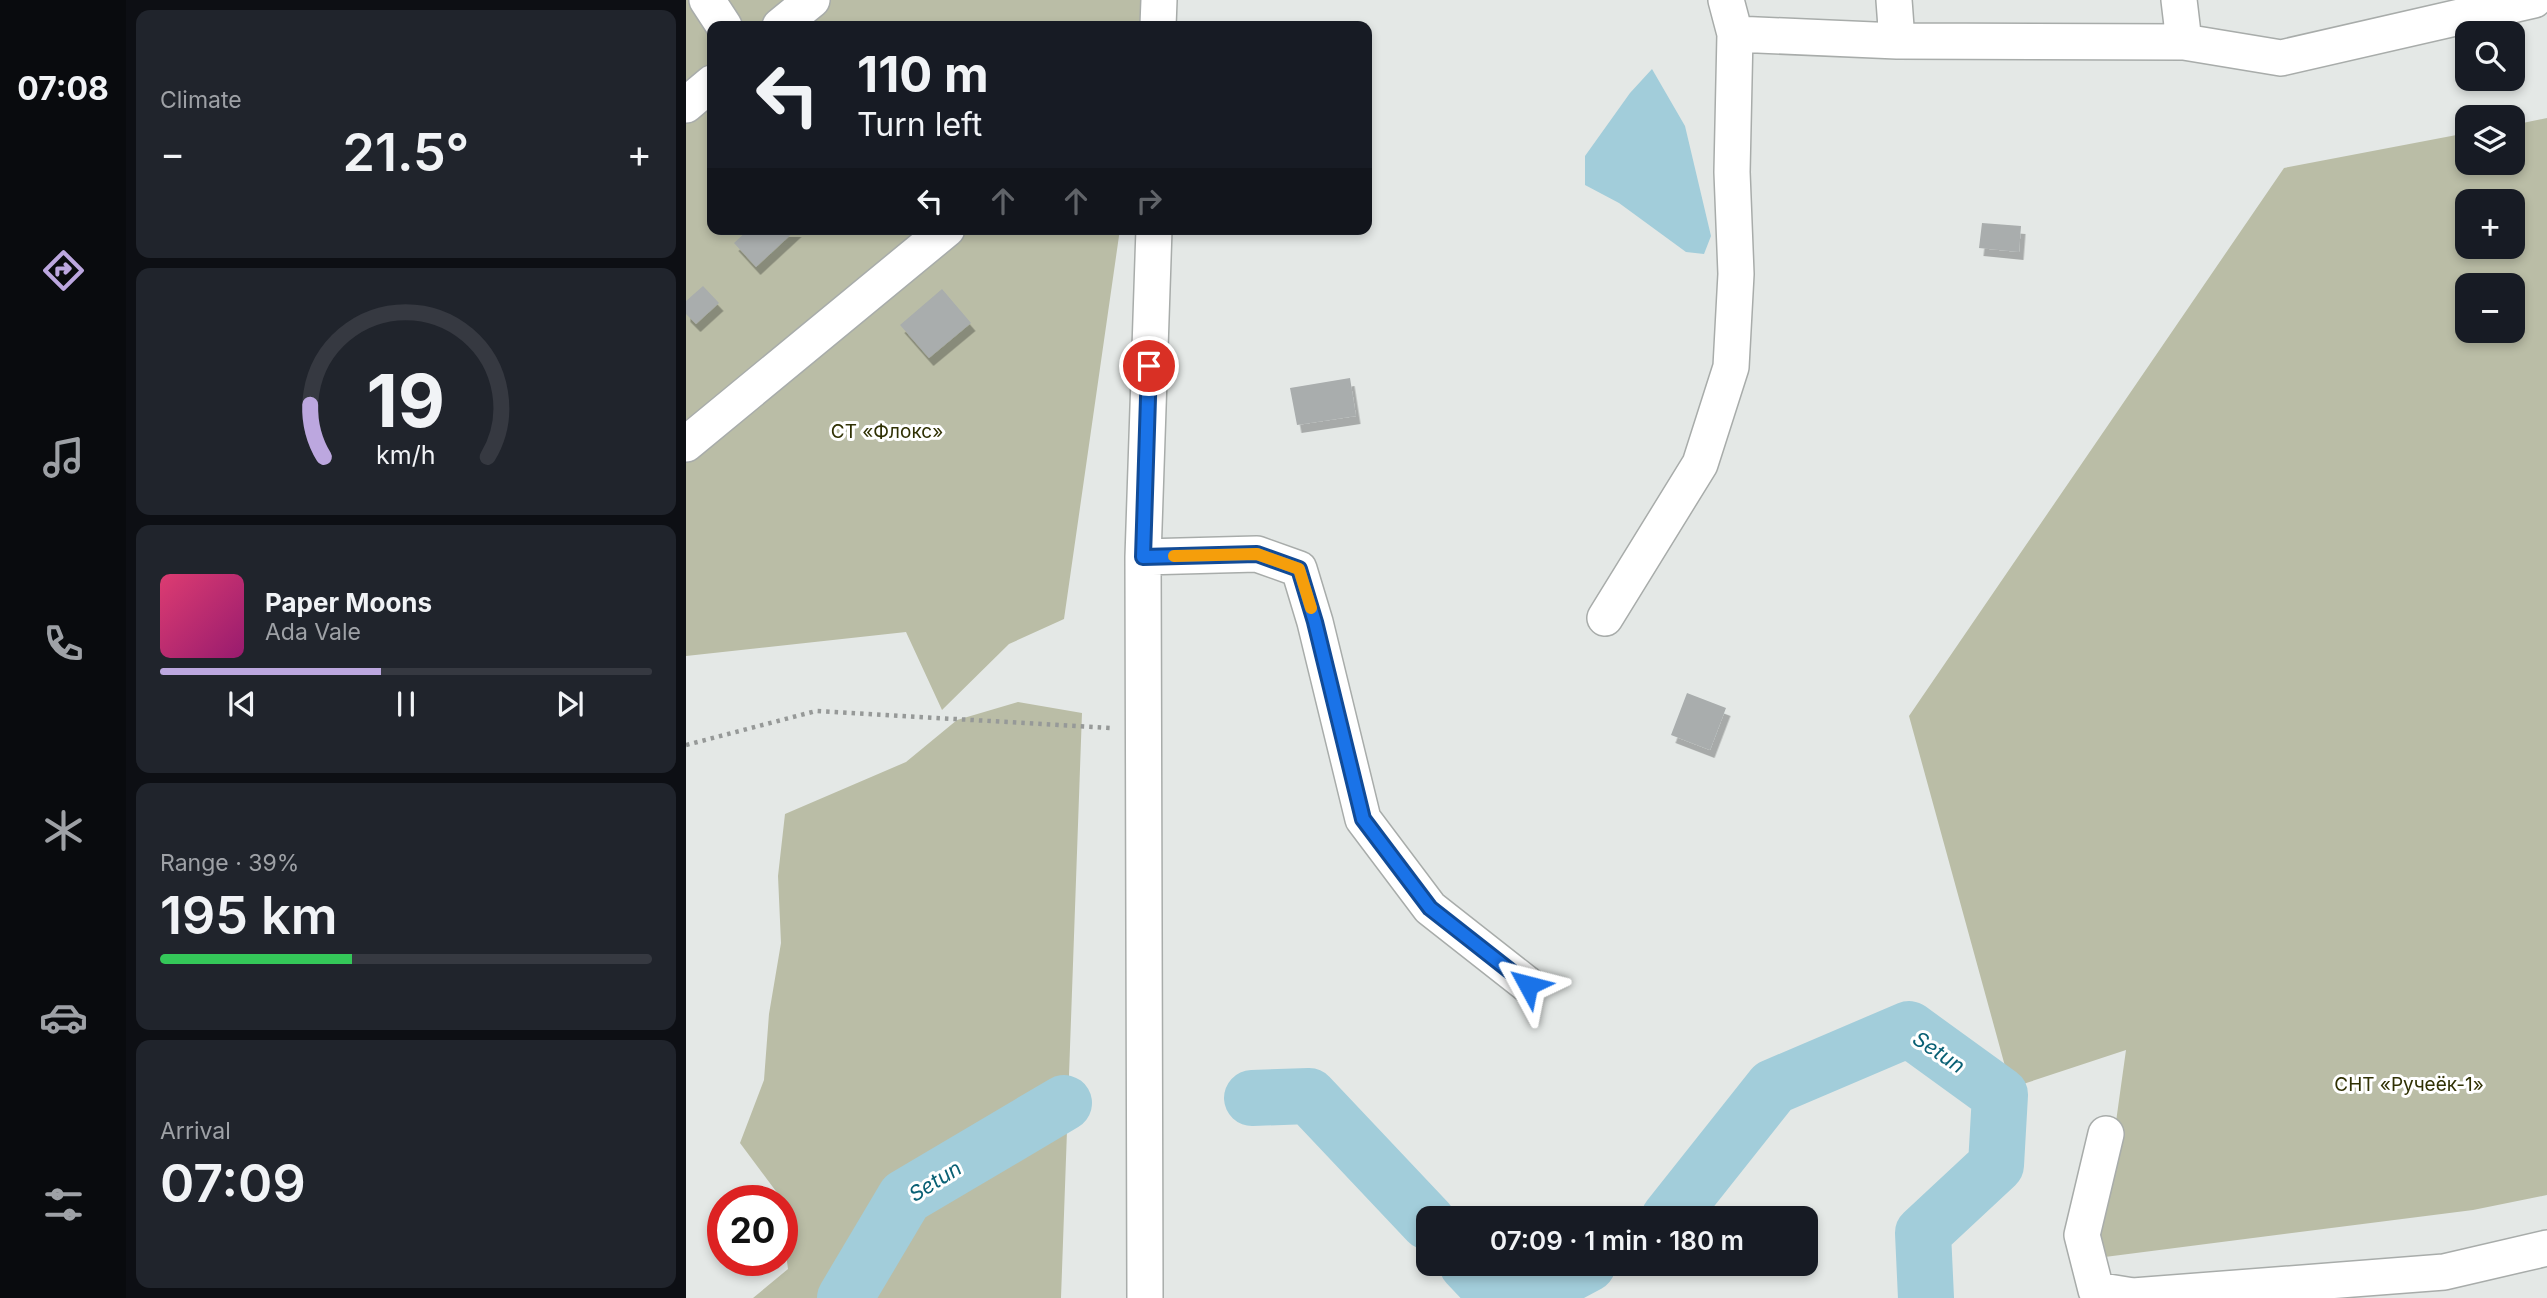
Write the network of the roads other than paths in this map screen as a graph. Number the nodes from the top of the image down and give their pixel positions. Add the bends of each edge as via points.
1 (707, 0) edge
2 (812, 0) edge
3 (1159, 0) edge
4 (1726, 0) edge
5 (1894, 0) edge
6 (2179, 0) edge
7 (2524, 1) edge
8 (721, 21) edge
9 (786, 21) edge
10 (1158, 21) edge
11 (1735, 34) junction
12 (1898, 41) junction
13 (2184, 42) junction
14 (707, 87) edge
15 (686, 105) edge
16 (940, 235) edge
17 (1153, 235) edge
18 (686, 444) edge
19 (1143, 557) junction
20 (1605, 618) dead end
21 (1528, 985) dead end
22 (2106, 1134) dead end
23 (2547, 1248) edge
24 (1145, 1298) edge

1 - 8 street
2 - 9 street
3 - 10 street
4 - 11 street
5 - 12 street
6 - 13 street
7 - 13 street via 2281,58
11 - 12 street
11 - 20 street via 1732,172 1737,274 1731,367 1700,464
12 - 13 street
14 - 15 street
16 - 18 street
17 - 19 street
19 - 21 street via 1257,554 1299,569 1363,819 1430,908
19 - 24 street
22 - 23 street via 2082,1235 2096,1290 2133,1296 2444,1272

